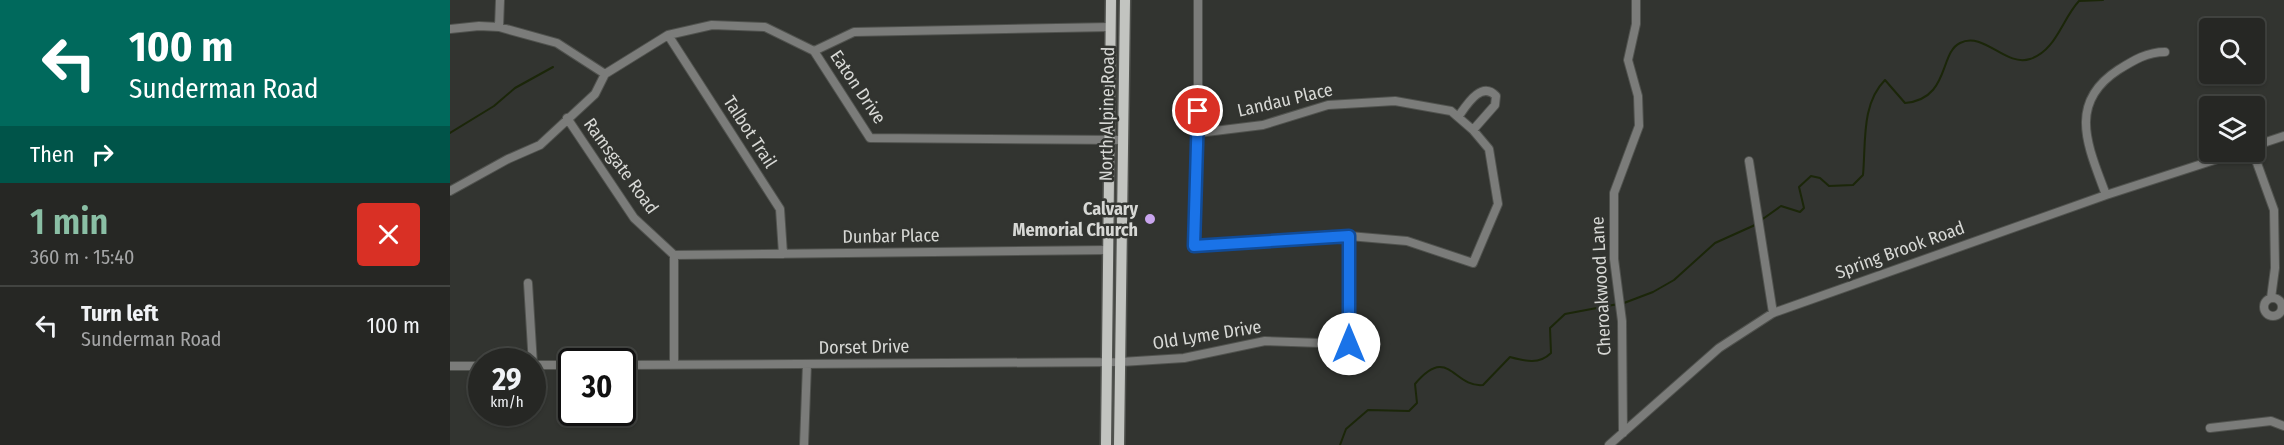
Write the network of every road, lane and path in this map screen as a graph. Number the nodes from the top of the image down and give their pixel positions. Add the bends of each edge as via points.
1 (500, 0) edge
2 (1111, 0) edge
3 (1125, 0) edge
4 (1201, 0) edge
5 (1636, 0) edge
6 (499, 27) junction
7 (1111, 27) junction
8 (450, 29) edge
9 (668, 35) junction
10 (814, 51) junction
11 (2165, 52) dead end
12 (605, 74) junction
13 (1454, 114) junction
14 (567, 118) junction
15 (1473, 130) junction
16 (1198, 133) junction
17 (2284, 136) edge
18 (1109, 140) junction
19 (1123, 140) junction
20 (2265, 142) edge
21 (1749, 161) dead end
22 (2208, 162) edge
23 (2257, 162) edge
24 (450, 191) edge
25 (2106, 195) junction
26 (1349, 236) junction
27 (1108, 250) junction
28 (783, 254) junction
29 (674, 255) junction
30 (2280, 269) edge
31 (528, 283) dead end
32 (2271, 298) dead end
33 (1773, 313) junction
34 (532, 348) edge
35 (1107, 361) junction
36 (1121, 362) junction
37 (636, 364) edge
38 (674, 364) junction
39 (807, 364) junction
40 (450, 366) edge
41 (468, 366) edge
42 (2284, 426) edge
43 (2211, 428) dead end
44 (1623, 433) junction
45 (804, 445) edge
46 (1106, 445) edge
47 (1119, 445) edge
48 (1609, 445) edge

1 - 6 street
2 - 7 main road, North Alpine Road
3 - 19 main road, North Alpine Road
4 - 16 street
5 - 44 street, Cheroakwood Lane via 1636,24 1628,60 1638,96 1639,126 1614,193 1614,259 1622,321
6 - 8 street
6 - 12 street via 557,43
7 - 10 street via 854,32
7 - 18 main road, North Alpine Road
9 - 10 street, Eaton Drive via 712,25 765,27
9 - 12 street, Eaton Drive
9 - 28 street, Talbot Trail via 780,209
10 - 18 street, Eaton Drive via 870,138
11 - 25 street via 2150,52 2124,66 2093,94 2085,128
12 - 14 street, Eaton Drive via 595,94
13 - 15 street
13 - 15 street via 1476,94 1493,92 1495,105
13 - 16 street, Landau Place via 1395,101 1328,105 1263,126
14 - 24 street, Eaton Drive via 540,145
14 - 29 street, Ramsgate Road via 634,218
15 - 26 street via 1489,149 1498,204 1473,263 1407,241
16 - 26 street via 1194,246
17 - 20 street
18 - 19 street, Eaton Drive
18 - 27 main road, North Alpine Road
19 - 36 main road, North Alpine Road
21 - 33 street
22 - 25 street, Spring Brook Road
23 - 30 street via 2274,210
25 - 33 street, Spring Brook Road
26 - 36 street, Old Lyme Drive via 1349,344 1265,341 1184,358
27 - 28 street, Dunbar Place
27 - 35 main road, North Alpine Road
28 - 29 street, Dunbar Place
29 - 38 street
30 - 32 street
31 - 34 street
33 - 44 street, Spring Brook Road via 1719,348
35 - 36 street, Old Lyme Drive
35 - 39 street, Dorset Drive
35 - 46 main road, North Alpine Road
36 - 47 main road, North Alpine Road
37 - 38 street, Dorset Drive
38 - 39 street, Dorset Drive
39 - 45 street
40 - 41 street
42 - 43 street via 2271,421
44 - 48 street, Spring Brook Road

